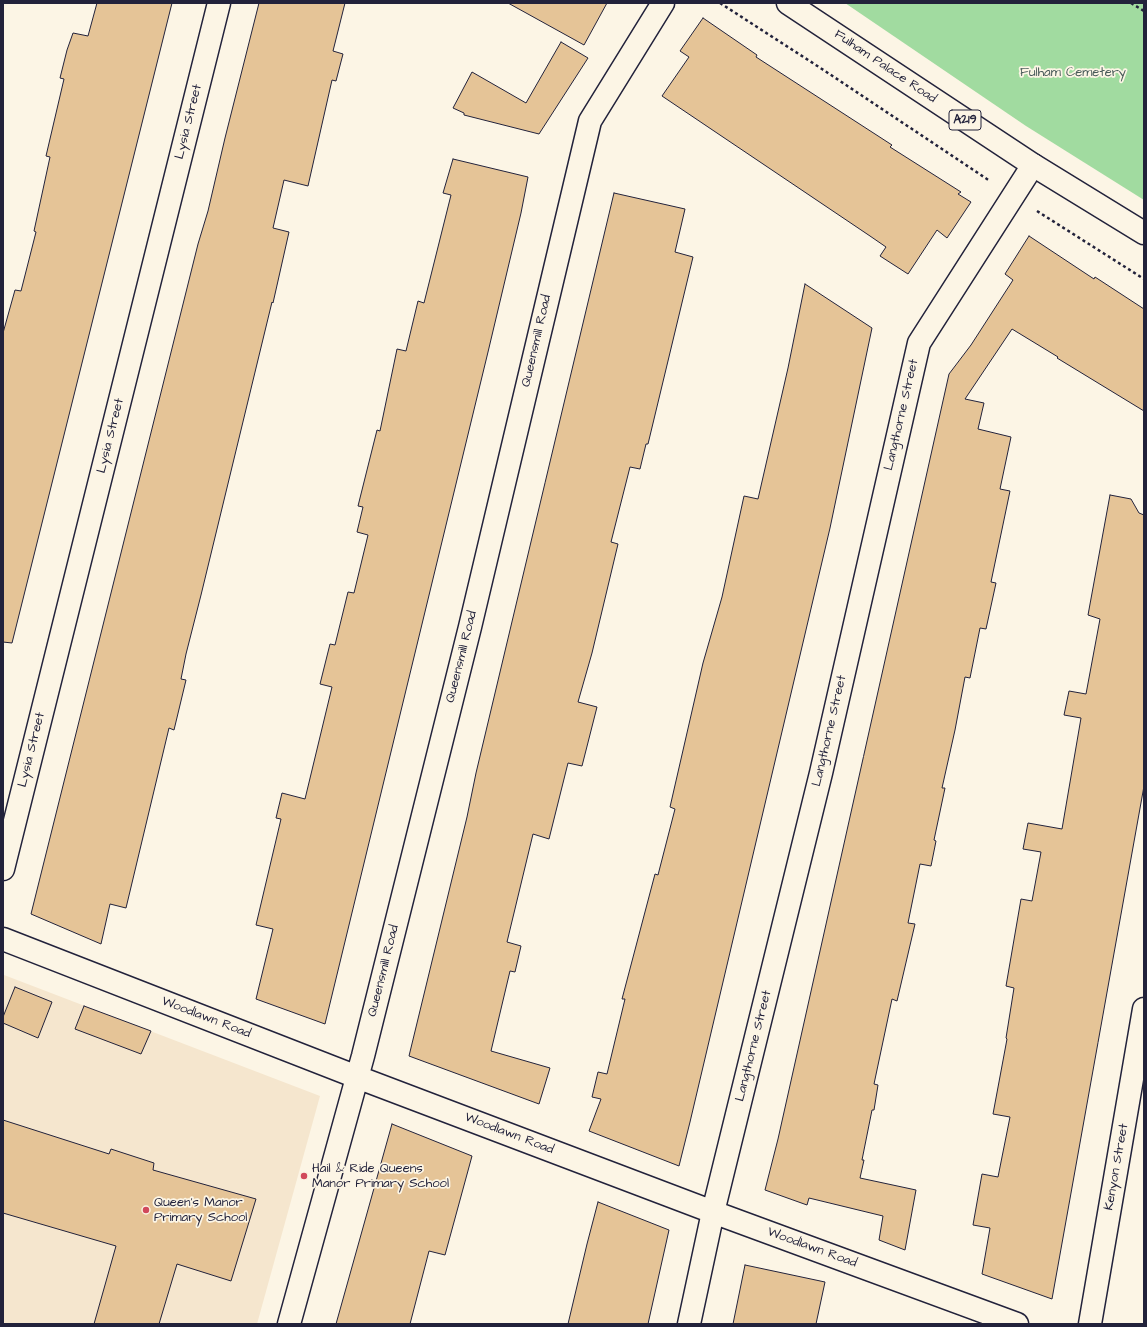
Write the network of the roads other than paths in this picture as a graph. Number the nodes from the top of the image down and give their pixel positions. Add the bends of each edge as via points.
1 (219, 3) edge
2 (663, 3) edge
3 (788, 3) edge
4 (1033, 165) junction
5 (1144, 234) edge
6 (3, 869) edge
7 (3, 939) edge
8 (1144, 1010) edge
9 (357, 1077) junction
10 (714, 1212) junction
11 (289, 1324) edge
12 (689, 1324) edge
13 (1017, 1324) edge
14 (1090, 1324) edge

1 - 6 street, Lysia Street
2 - 9 street, Queensmill Road via 590,121 470,627
3 - 4 street, Fulham Palace Road / A219
4 - 5 street, Fulham Palace Road / A219
4 - 10 street, Langthorne Street via 919,342 821,773
7 - 9 street, Woodlawn Road
8 - 14 street, Kenyon Street
9 - 10 street, Woodlawn Road
9 - 11 street, Queensmill Road
10 - 12 street, Langthorne Street
10 - 13 street, Woodlawn Road

